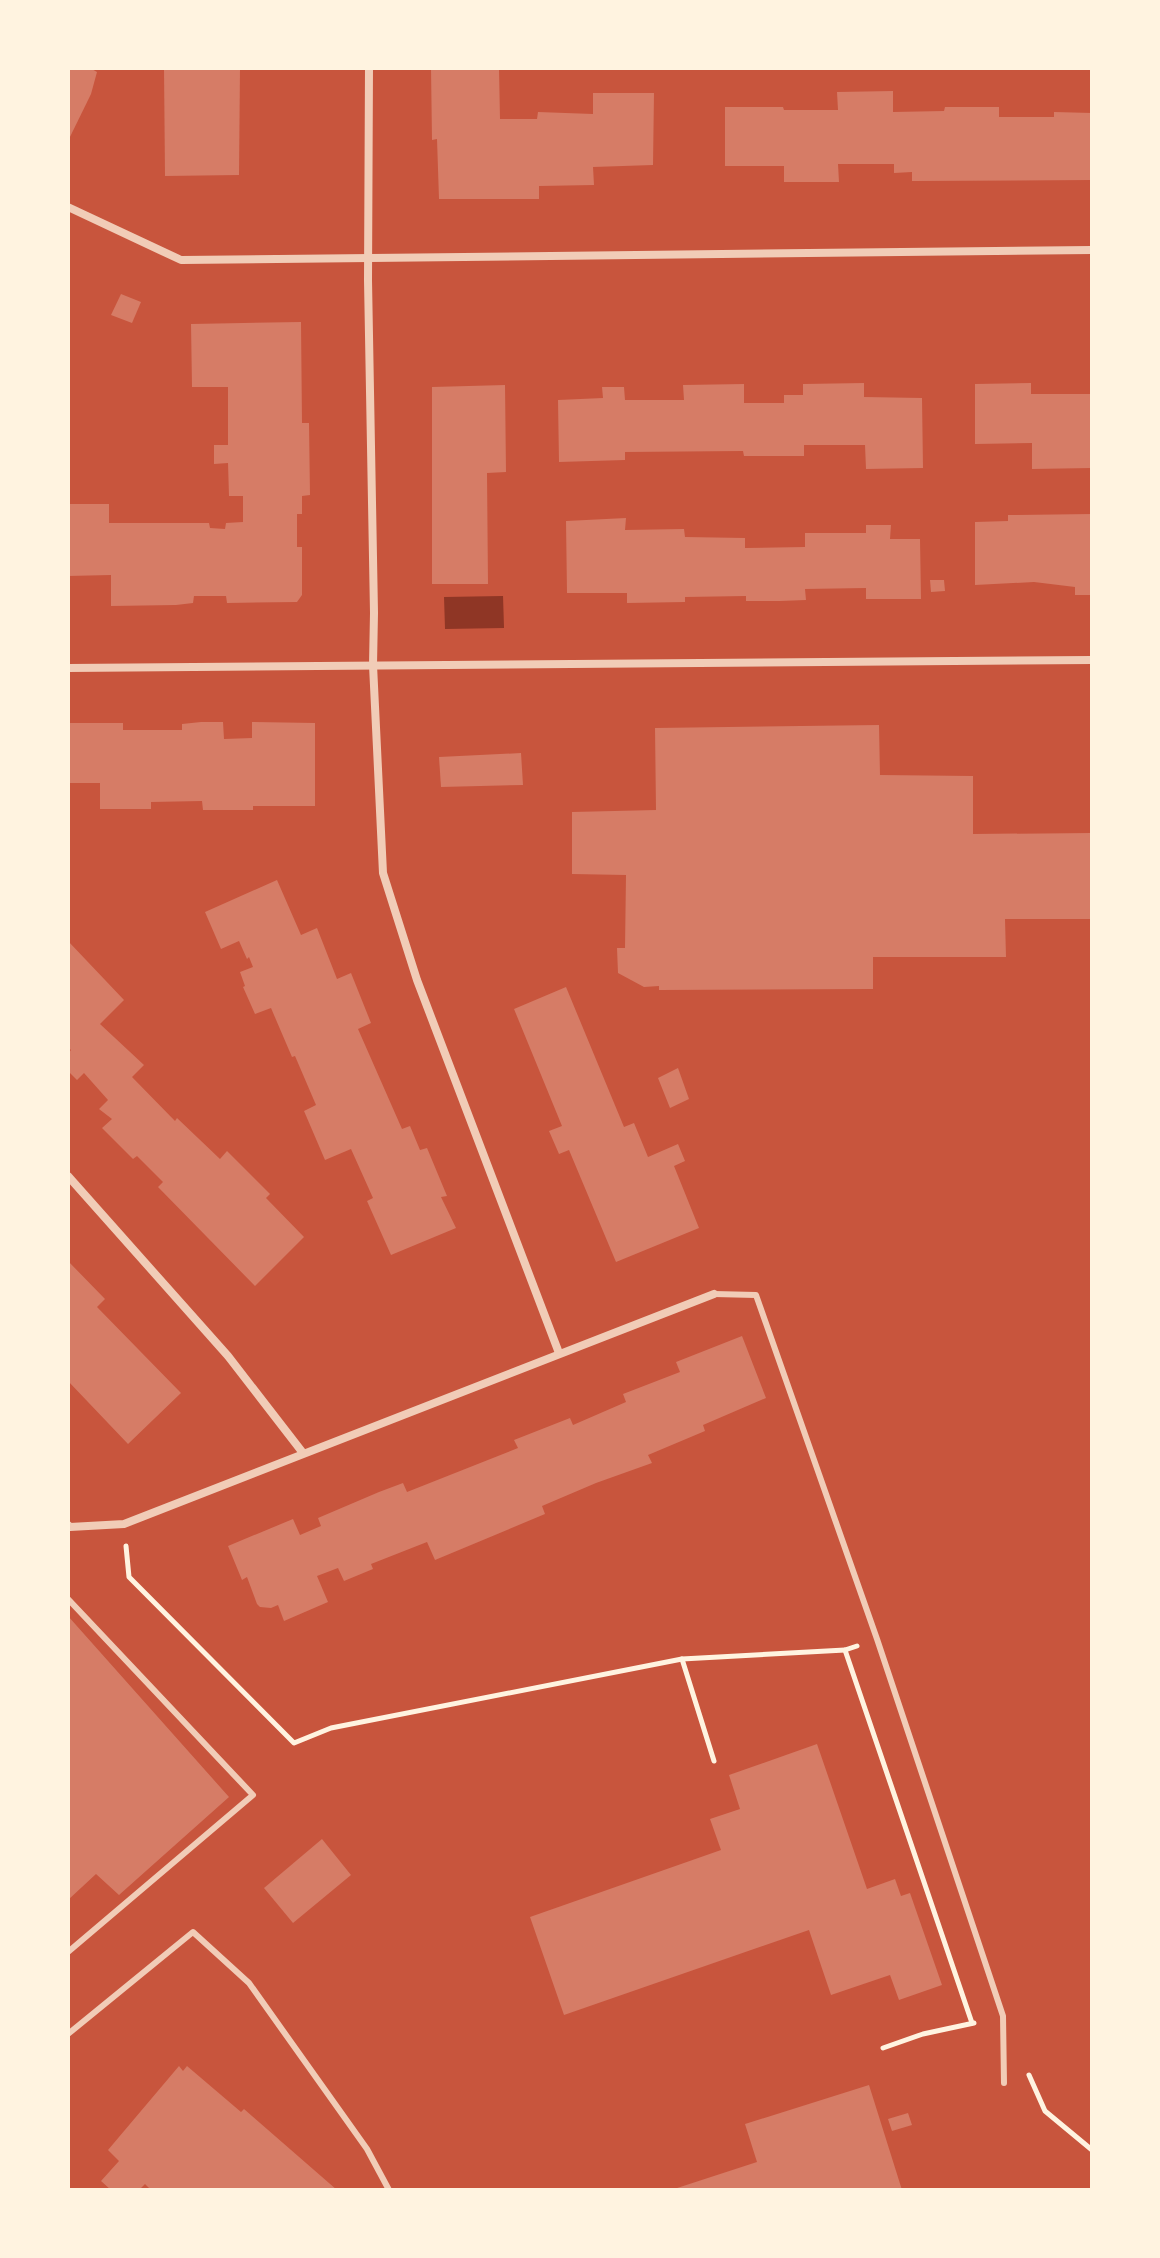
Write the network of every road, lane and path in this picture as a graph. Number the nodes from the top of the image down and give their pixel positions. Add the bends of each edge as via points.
1 (369, 68) edge
2 (68, 207) edge
3 (1092, 250) edge
4 (369, 259) junction
5 (1092, 660) edge
6 (373, 665) junction
7 (68, 668) edge
8 (68, 1176) edge
9 (714, 1294) joint
10 (559, 1353) junction
11 (303, 1453) junction
12 (124, 1524) junction
13 (69, 1526) edge
14 (68, 1599) edge
15 (877, 1639) junction
16 (845, 1650) junction
17 (682, 1659) junction
18 (714, 1761) dead end
19 (68, 1952) edge
20 (972, 2023) dead end
21 (68, 2034) edge
22 (1004, 2083) dead end
23 (389, 2190) edge

1 - 4 street
2 - 4 street via 181,260
3 - 4 street
4 - 6 street
5 - 6 street
6 - 7 street
6 - 10 street via 383,873 417,980
8 - 11 street via 228,1356
9 - 10 street
9 - 15 lane via 756,1295
10 - 11 street
11 - 12 street
12 - 13 street
12 - 17 path via 129,1577 294,1743 331,1728
14 - 19 lane via 253,1795
15 - 16 path
15 - 22 lane via 1003,2016
16 - 17 path
16 - 20 path
17 - 18 path
21 - 23 lane via 193,1932 249,1983 367,2149

